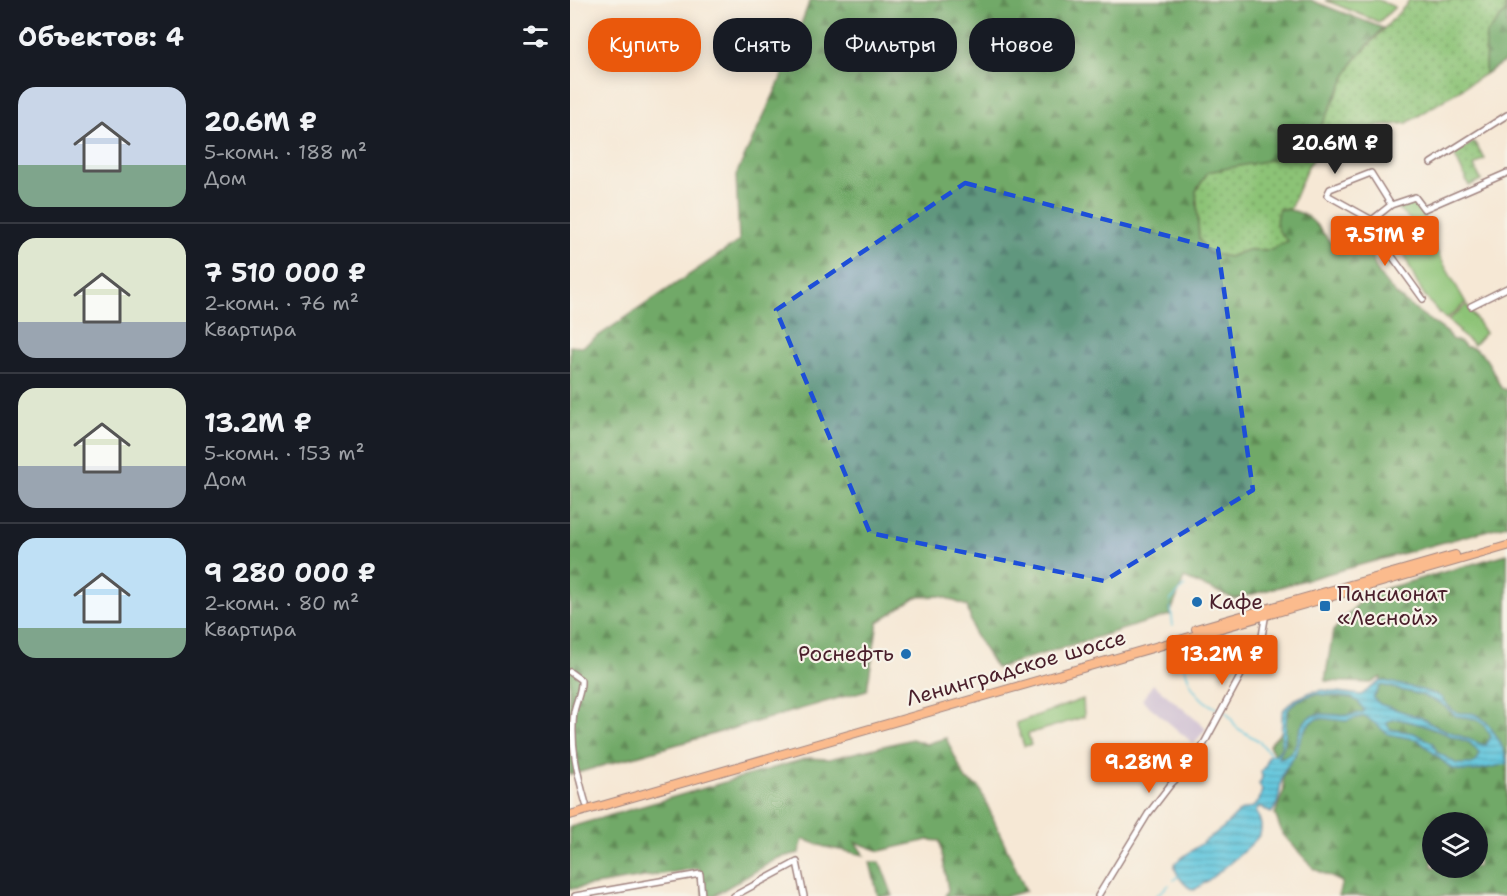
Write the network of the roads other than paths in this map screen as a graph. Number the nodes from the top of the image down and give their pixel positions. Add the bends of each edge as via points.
1 (1507, 116) edge
2 (1431, 163) dead end
3 (1507, 173) edge
4 (1391, 205) junction
5 (1372, 220) junction
6 (1507, 288) edge
7 (1423, 299) dead end
8 (1471, 306) dead end
9 (1507, 541) edge
10 (1507, 546) edge
11 (1266, 612) junction
12 (570, 672) edge
13 (586, 804) junction
14 (570, 809) edge
15 (570, 814) edge
16 (575, 896) edge
17 (702, 896) edge
18 (734, 896) edge
19 (804, 896) edge
20 (1098, 896) edge

1 - 2 street
3 - 4 street via 1424,209 1415,197
4 - 5 street
4 - 5 street via 1371,173 1330,189 1327,195
5 - 7 street via 1394,232 1389,252
6 - 8 street
9 - 11 highway, Ленинградское шоссе
10 - 11 highway, Ленинградское шоссе
11 - 13 highway, Ленинградское шоссе
11 - 15 highway, Ленинградское шоссе
11 - 20 street via 1262,636 1194,762 1148,814
12 - 13 street via 581,680 582,688 574,712 573,753
13 - 14 highway, Ленинградское шоссе
16 - 17 street via 700,874
18 - 19 street via 797,862

